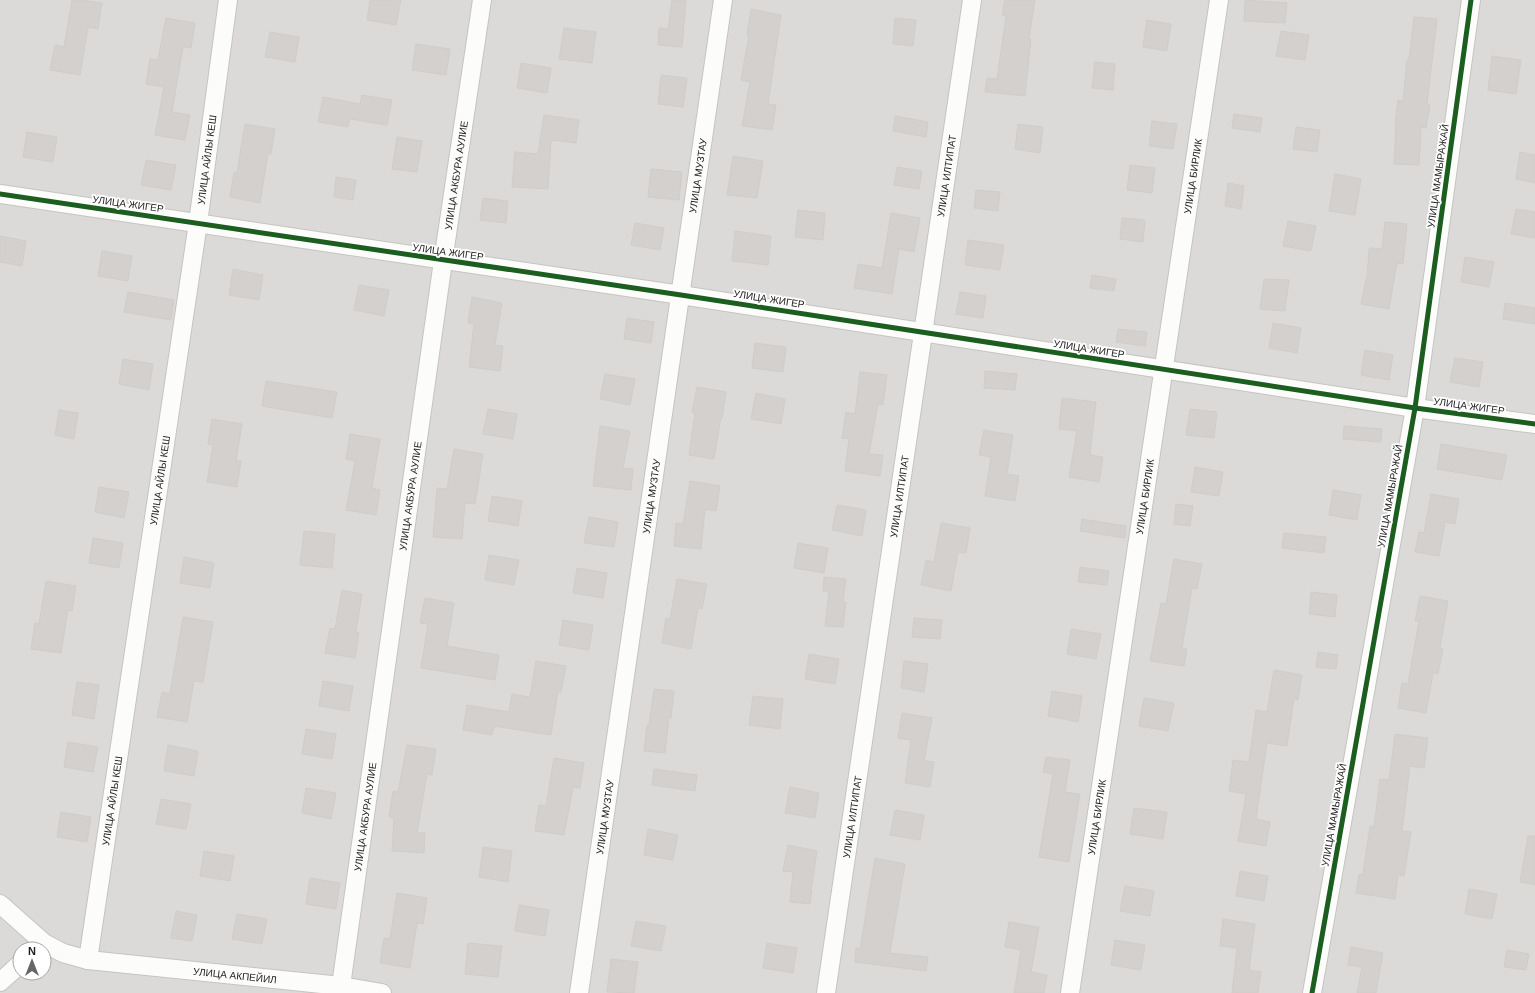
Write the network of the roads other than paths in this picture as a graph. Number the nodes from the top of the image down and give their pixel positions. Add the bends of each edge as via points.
1 (228, 0) edge
2 (482, 0) edge
3 (723, 0) edge
4 (972, 0) edge
5 (1219, 0) edge
6 (1471, 0) edge
7 (0, 194) edge
8 (198, 223) junction
9 (443, 261) junction
10 (681, 295) junction
11 (923, 332) junction
12 (1164, 370) junction
13 (1415, 408) junction
14 (1535, 424) edge
15 (0, 904) edge
16 (36, 941) edge
17 (52, 950) edge
18 (88, 960) junction
19 (12, 971) edge
20 (0, 982) edge
21 (340, 989) edge
22 (382, 993) edge
23 (579, 993) edge
24 (826, 993) edge
25 (1070, 993) edge
26 (1312, 993) edge

1 - 8 street, УЛИЦА АЙЛЫ КЕШ
2 - 9 street, УЛИЦА АКБУРА АУЛИЕ
3 - 10 street, УЛИЦА МУЗТАУ
4 - 11 street, УЛИЦА ИЛТИПАТ
5 - 12 street, УЛИЦА БИРЛИК
6 - 13 street, УЛИЦА МАМЫРАЖАЙ
7 - 8 street, УЛИЦА ЖИГЕР
8 - 9 street, УЛИЦА ЖИГЕР
8 - 18 street, УЛИЦА АЙЛЫ КЕШ
9 - 10 street, УЛИЦА ЖИГЕР
9 - 21 street, УЛИЦА АКБУРА АУЛИЕ
10 - 11 street, УЛИЦА ЖИГЕР
10 - 23 street, УЛИЦА МУЗТАУ
11 - 12 street, УЛИЦА ЖИГЕР
11 - 24 street, УЛИЦА ИЛТИПАТ
12 - 13 street, УЛИЦА ЖИГЕР
12 - 25 street, УЛИЦА БИРЛИК
13 - 14 street, УЛИЦА ЖИГЕР
13 - 26 street, УЛИЦА МАМЫРАЖАЙ
15 - 16 street, УЛИЦА АКПЕЙИЛ
17 - 18 street, УЛИЦА АКПЕЙИЛ
18 - 21 street, УЛИЦА АКПЕЙИЛ
19 - 20 street
21 - 22 street, УЛИЦА АКПЕЙИЛ

